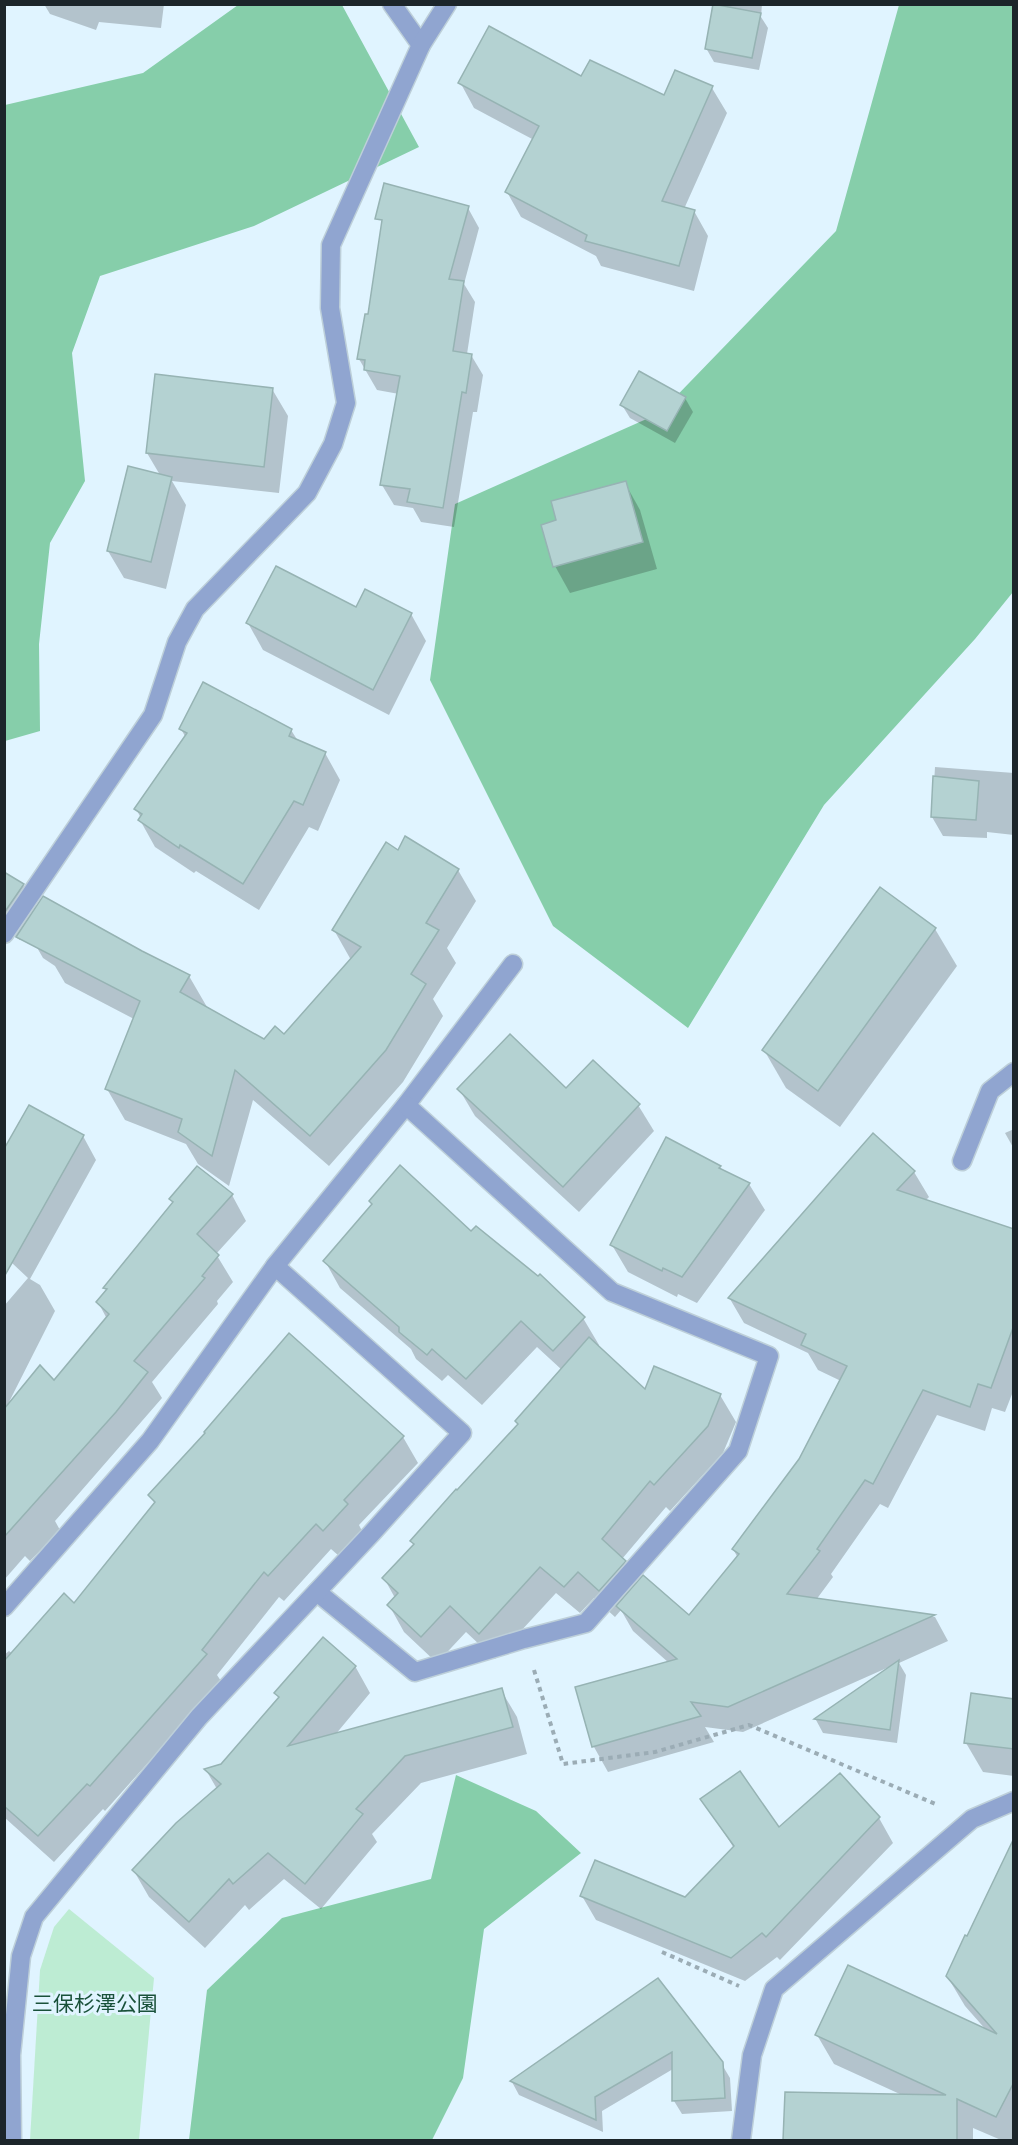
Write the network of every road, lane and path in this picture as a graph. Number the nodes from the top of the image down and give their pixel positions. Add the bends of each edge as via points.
1 (392, 4) edge
2 (447, 4) edge
3 (421, 45) junction
4 (4, 934) edge
5 (513, 964) dead end
6 (1014, 1072) edge
7 (406, 1106) junction
8 (962, 1161) dead end
9 (275, 1266) junction
10 (317, 1592) junction
11 (4, 1607) edge
12 (524, 1639) junction
13 (1014, 1801) edge
14 (972, 1819) junction
15 (662, 1952) dead end
16 (770, 2000) junction
17 (12, 2140) edge
18 (741, 2140) edge

1 - 3 street
2 - 3 street
3 - 4 street via 330,245 330,308 346,403 333,444 307,493 195,609 177,642 153,715
5 - 7 street
6 - 8 street via 990,1091
7 - 9 street
7 - 12 street via 612,1292 769,1356 738,1451 586,1623
9 - 10 street via 462,1433
9 - 11 street via 150,1441
10 - 12 street via 415,1672
10 - 17 street via 199,1717 34,1917 21,1956 11,2055
12 - 14 path via 563,1764 655,1752 749,1725
13 - 14 street
14 - 16 street via 774,1989
15 - 16 path
16 - 18 street via 752,2055

